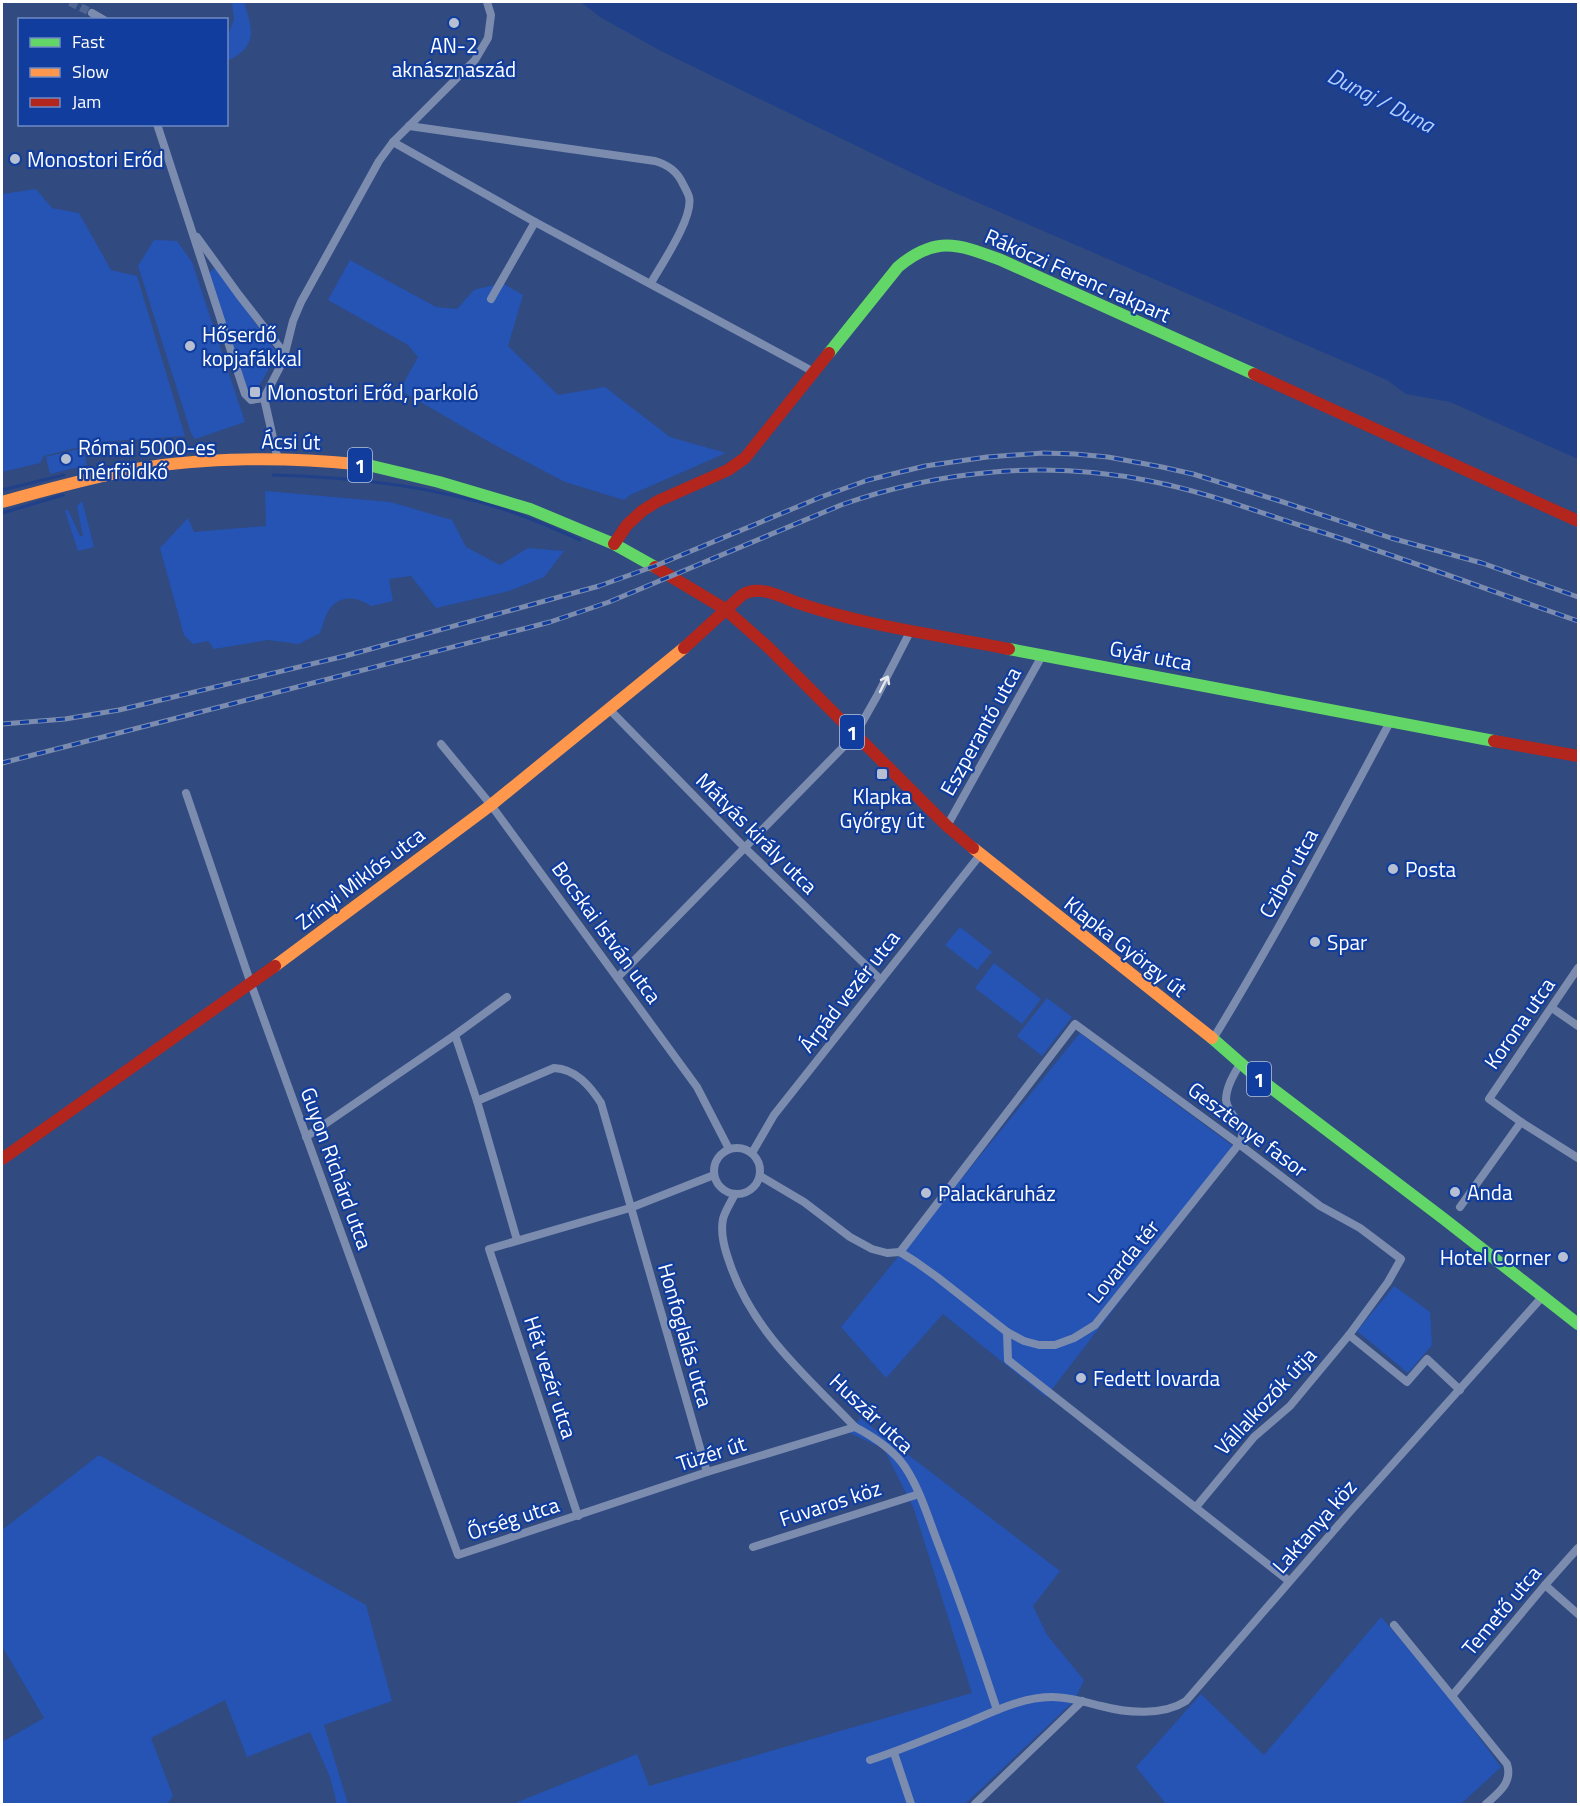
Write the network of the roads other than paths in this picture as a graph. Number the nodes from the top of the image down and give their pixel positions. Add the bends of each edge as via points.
1 (487, 2) edge
2 (92, 13) tunnel mouth
3 (101, 18) edge
4 (158, 126) edge
5 (409, 126) junction
6 (393, 142) junction
7 (535, 222) junction
8 (193, 231) junction
9 (218, 266) junction
10 (206, 275) junction
11 (651, 283) junction
12 (491, 299) dead end
13 (285, 354) junction
14 (814, 372) junction
15 (264, 398) junction
16 (278, 460) junction
17 (2, 502) edge
18 (1578, 521) edge
19 (614, 544) junction
20 (671, 576) joint
21 (725, 609) junction
22 (911, 630) junction
23 (1043, 654) junction
24 (609, 709) junction
25 (1390, 722) junction
26 (855, 735) junction
27 (441, 744) dead end
28 (1578, 756) edge
29 (186, 793) dead end
30 (491, 805) junction
31 (947, 826) junction
32 (745, 848) junction
33 (980, 855) junction
34 (1578, 968) edge
35 (618, 977) junction
36 (881, 980) junction
37 (251, 984) junction
38 (507, 997) dead end
39 (1552, 1008) junction
40 (1578, 1026) edge
41 (455, 1035) junction
42 (1213, 1040) junction
43 (1240, 1064) junction
44 (477, 1101) junction
45 (1521, 1122) junction
46 (306, 1137) junction
47 (1239, 1144) junction
48 (729, 1149) junction
49 (752, 1153) junction
50 (2, 1158) edge
51 (1578, 1158) edge
52 (714, 1175) junction
53 (760, 1176) junction
54 (735, 1194) junction
55 (1460, 1207) dead end
56 (630, 1208) junction
57 (517, 1240) junction
58 (900, 1252) junction
59 (1401, 1259) joint
60 (1543, 1296) junction
61 (1578, 1324) edge
62 (1007, 1332) junction
63 (1348, 1335) junction
64 (1460, 1390) junction
65 (855, 1427) junction
66 (707, 1473) junction
67 (919, 1494) junction
68 (1196, 1507) junction
69 (578, 1516) junction
70 (753, 1547) dead end
71 (1578, 1548) edge
72 (458, 1555) joint
73 (1289, 1581) junction
74 (1545, 1585) junction
75 (1578, 1614) edge
76 (1394, 1625) dead end
77 (1452, 1696) junction
78 (1082, 1701) junction
79 (997, 1710) junction
80 (894, 1753) junction
81 (870, 1760) dead end
82 (911, 1804) edge
83 (975, 1804) edge
84 (1486, 1804) edge

1 - 5 street via 491,15 488,38 475,60
2 - 3 street
4 - 8 street
5 - 6 street
5 - 11 street via 668,165 680,177 689,208
6 - 7 street
6 - 13 street via 301,302
7 - 11 street
7 - 12 street
8 - 9 street
8 - 10 street
9 - 10 street via 210,267
9 - 13 street
10 - 15 street via 245,394 251,400
11 - 14 street
13 - 15 street
14 - 18 street, Rákóczi Ferenc rakpart via 905,260 930,246 963,246
14 - 19 street, Rákóczi Ferenc rakpart via 736,466 653,503 630,520
15 - 16 street
16 - 17 street, Ácsi út / 1 via 211,461 137,469
16 - 19 street, Ácsi út / 1 via 372,466 408,474 530,509
19 - 20 street, Ácsi út / 1
20 - 21 street, Klapka György út / 1
21 - 22 street, Gyár utca via 741,595 761,590 828,613
21 - 24 street, Zrínyi Miklós utca via 695,639
21 - 26 street, Klapka György út / 1
22 - 23 street, Gyár utca
26 -> 22 street
23 - 25 street, Gyár utca
23 - 31 street, Eszperantó utca
24 - 30 street, Zrínyi Miklós utca
24 - 32 street, Mátyás király utca
25 - 28 street, Gyár utca
25 - 42 street, Czibor utca via 1304,884
26 - 31 street, Klapka György út / 1
26 - 32 street
27 - 30 street, Bocskai István utca
29 - 37 street, Guyon Richárd utca
30 - 35 street, Bocskai István utca
30 - 37 street, Zrínyi Miklós utca
31 - 33 street, Klapka György út / 1
32 - 35 street
32 - 36 street, Mátyás király utca
33 - 36 street, Árpád vezér utca
33 - 42 street, Klapka György út / 1
34 - 39 street, Korona utca
35 - 48 street, Bocskai István utca via 697,1087
36 - 49 street, Árpád vezér utca via 774,1116
37 - 46 street, Guyon Richárd utca
37 - 50 street, Zrínyi Miklós utca
38 - 41 street
39 - 40 street
39 - 45 street, Korona utca via 1489,1099
41 - 44 street
41 - 46 street
42 - 43 street, Klapka György út / 1
43 - 47 street via 1226,1098 1242,1129
43 - 60 street, Klapka György út / 1
44 - 56 street, Honfoglalás utca via 554,1068 571,1072 588,1084 601,1103
44 - 57 street
45 - 51 street
45 - 55 street
46 - 72 street, Guyon Richárd utca
47 - 58 street, Gesztenye fasor via 1075,1024
47 - 59 street, Gesztenye fasor via 1320,1206 1360,1228
47 - 62 street, Lovarda tér via 1095,1324 1056,1345 1039,1345
48 - 49 street
48 - 52 street via 717,1160
49 - 53 street via 758,1160
52 - 54 street via 721,1188
52 - 56 street
53 - 54 street via 754,1187
53 - 58 street via 872,1249
54 - 65 street, Huszár utca via 723,1219 723,1238 749,1306 774,1343
56 - 57 street
56 - 66 street, Honfoglalás utca
57 - 69 street, Hét vezér utca via 489,1249
58 - 62 street
59 - 63 street, Vállalkozók útja
60 - 61 street, Klapka György út / 1
60 - 64 street, Laktanya köz
62 - 68 street via 1008,1360
63 - 64 street via 1407,1382 1427,1359
63 - 68 street, Vállalkozók útja via 1290,1406 1254,1437
64 - 73 street, Laktanya köz
65 - 66 street, Tüzér út
65 - 67 street, Huszár utca via 892,1452
66 - 69 street, Tüzér út
67 - 70 street, Fuvaros köz
67 - 79 street, Huszár utca
68 - 73 street
69 - 72 street, Őrség utca
71 - 74 street, Temető utca
73 - 78 street, Laktanya köz via 1178,1706 1143,1711
74 - 75 street
74 - 77 street, Temető utca
76 - 77 street
77 - 84 street via 1509,1770 1507,1783
78 - 79 street, Laktanya köz via 1030,1699
78 - 83 street
79 - 80 street, Laktanya köz
80 - 81 street, Laktanya köz
80 - 82 street

